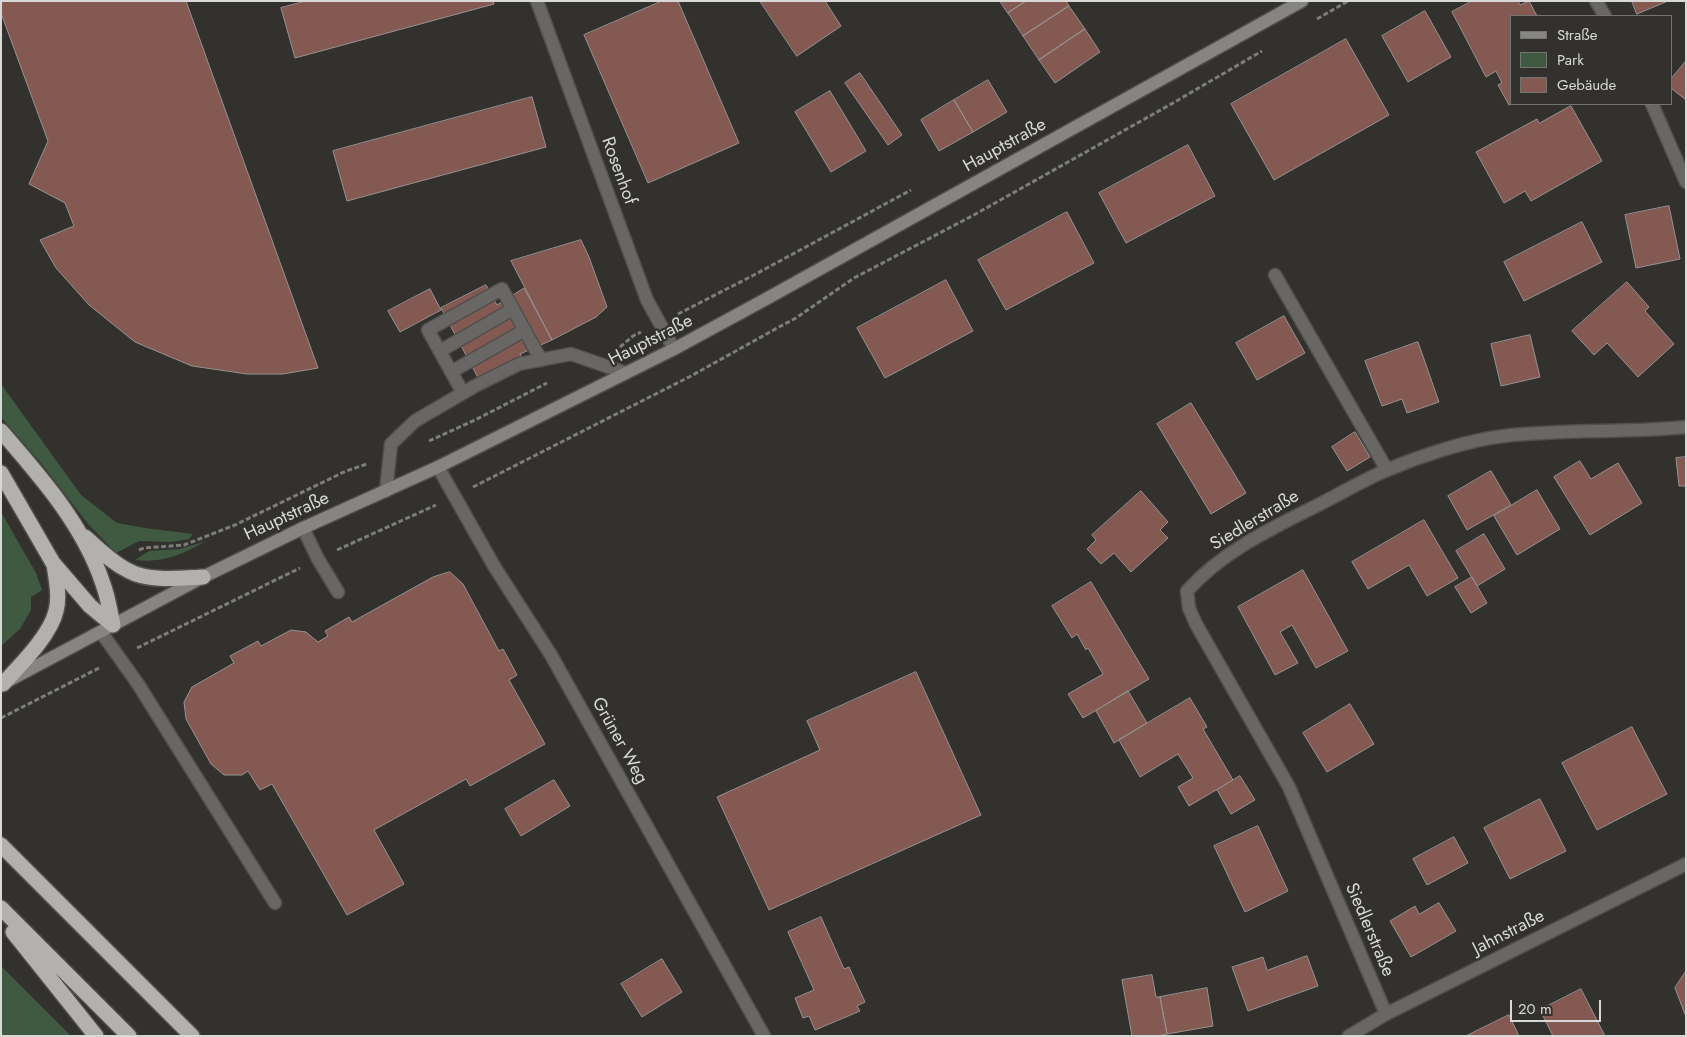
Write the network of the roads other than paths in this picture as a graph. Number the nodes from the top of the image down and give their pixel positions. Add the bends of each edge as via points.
1 (537, 1) edge
2 (1302, 1) edge
3 (1596, 1) edge
4 (1604, 15) edge
5 (1652, 105) edge
6 (1686, 182) edge
7 (1275, 275) dead end
8 (513, 309) junction
9 (525, 330) junction
10 (674, 349) junction
11 (440, 351) junction
12 (541, 360) junction
13 (451, 372) junction
14 (626, 373) junction
15 (463, 393) junction
16 (1686, 427) edge
17 (1, 431) edge
18 (438, 467) junction
19 (1387, 470) junction
20 (1, 473) edge
21 (386, 491) junction
22 (303, 528) junction
23 (80, 533) junction
24 (53, 563) junction
25 (203, 577) junction
26 (338, 592) dead end
27 (107, 629) junction
28 (2, 684) edge
29 (1, 846) edge
30 (1686, 864) edge
31 (276, 903) dead end
32 (1, 908) edge
33 (1, 917) edge
34 (1386, 1014) junction
35 (96, 1036) edge
36 (129, 1036) edge
37 (192, 1036) edge
38 (764, 1036) edge
39 (1349, 1036) edge

1 - 10 street, Rosenhof via 646,300
2 - 10 main road, Hauptstraße
3 - 4 street
5 - 6 street
7 - 19 street
8 - 9 street
8 - 11 street
8 - 11 street via 502,289 428,330
9 - 12 street
9 - 13 street
10 - 14 main road, Hauptstraße
11 - 13 street
12 - 14 street via 571,354
12 - 15 street via 519,364
13 - 15 street
14 - 18 main road, Hauptstraße
15 - 21 street via 415,421 391,444
16 - 19 street, Siedlerstraße via 1501,436 1445,449
17 - 23 highway
18 - 21 main road, Hauptstraße
18 - 38 street, Grüner Weg via 494,566 552,655
19 - 34 street, Siedlerstraße via 1232,551 1187,591 1189,608 1196,624 1289,787
20 - 24 highway
21 - 22 main road, Hauptstraße
22 - 25 main road, Hauptstraße
22 - 26 street
23 - 25 highway via 130,572 154,578
23 - 27 highway via 103,584
24 - 27 highway
24 - 28 highway via 58,592 56,612 40,642
25 - 27 main road, Hauptstraße
27 - 28 main road, Hauptstraße
27 - 31 street
29 - 37 highway
30 - 34 street, Jahnstraße
32 - 36 highway
33 - 35 highway
34 - 39 street, Jahnstraße

